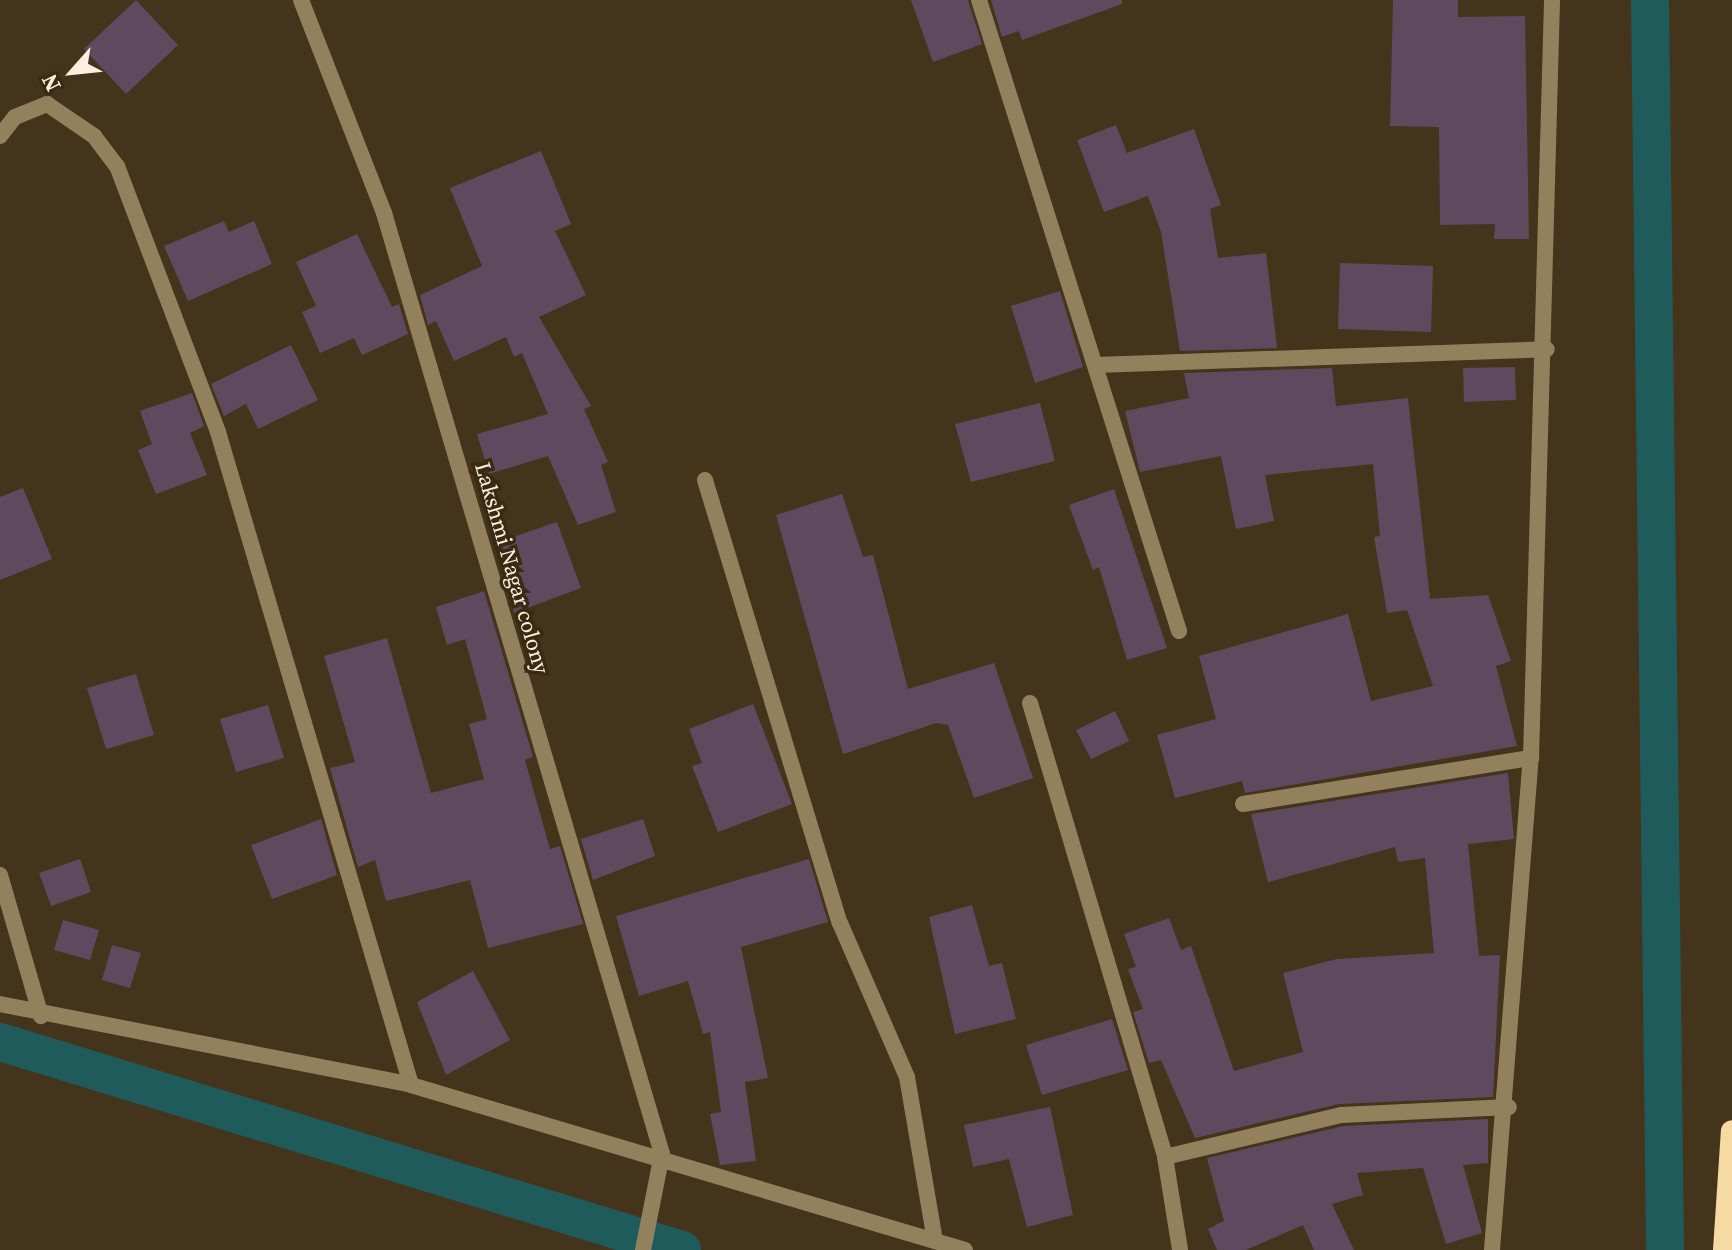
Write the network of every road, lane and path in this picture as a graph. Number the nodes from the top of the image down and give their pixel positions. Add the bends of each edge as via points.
1 (301, 0) edge
2 (979, 0) edge
3 (1552, 0) edge
4 (0, 136) edge
5 (1547, 349) junction
6 (1096, 365) junction
7 (705, 480) dead end
8 (1179, 631) dead end
9 (1030, 703) dead end
10 (1531, 758) junction
11 (1243, 804) dead end
12 (0, 875) edge
13 (0, 1004) edge
14 (41, 1016) junction
15 (411, 1085) junction
16 (1509, 1107) junction
17 (1732, 1131) edge
18 (662, 1154) junction
19 (1165, 1157) junction
20 (935, 1240) junction
21 (643, 1250) edge
22 (965, 1250) edge
23 (1180, 1250) edge
24 (1492, 1250) edge
25 (1724, 1250) edge

1 - 18 street, Lakshmi Nagar colony via 384,213
2 - 6 street
3 - 5 street
4 - 15 street via 15,117 47,104 94,136 117,166 218,432
5 - 6 street
5 - 10 street
6 - 8 street
7 - 20 street via 840,923 907,1077
9 - 19 street
10 - 11 street
10 - 16 street
12 - 14 street
13 - 14 street
14 - 15 street
15 - 18 street
16 - 19 street via 1341,1115
16 - 24 street
17 - 25 highway
18 - 20 street
18 - 21 street
19 - 23 street
20 - 22 street

